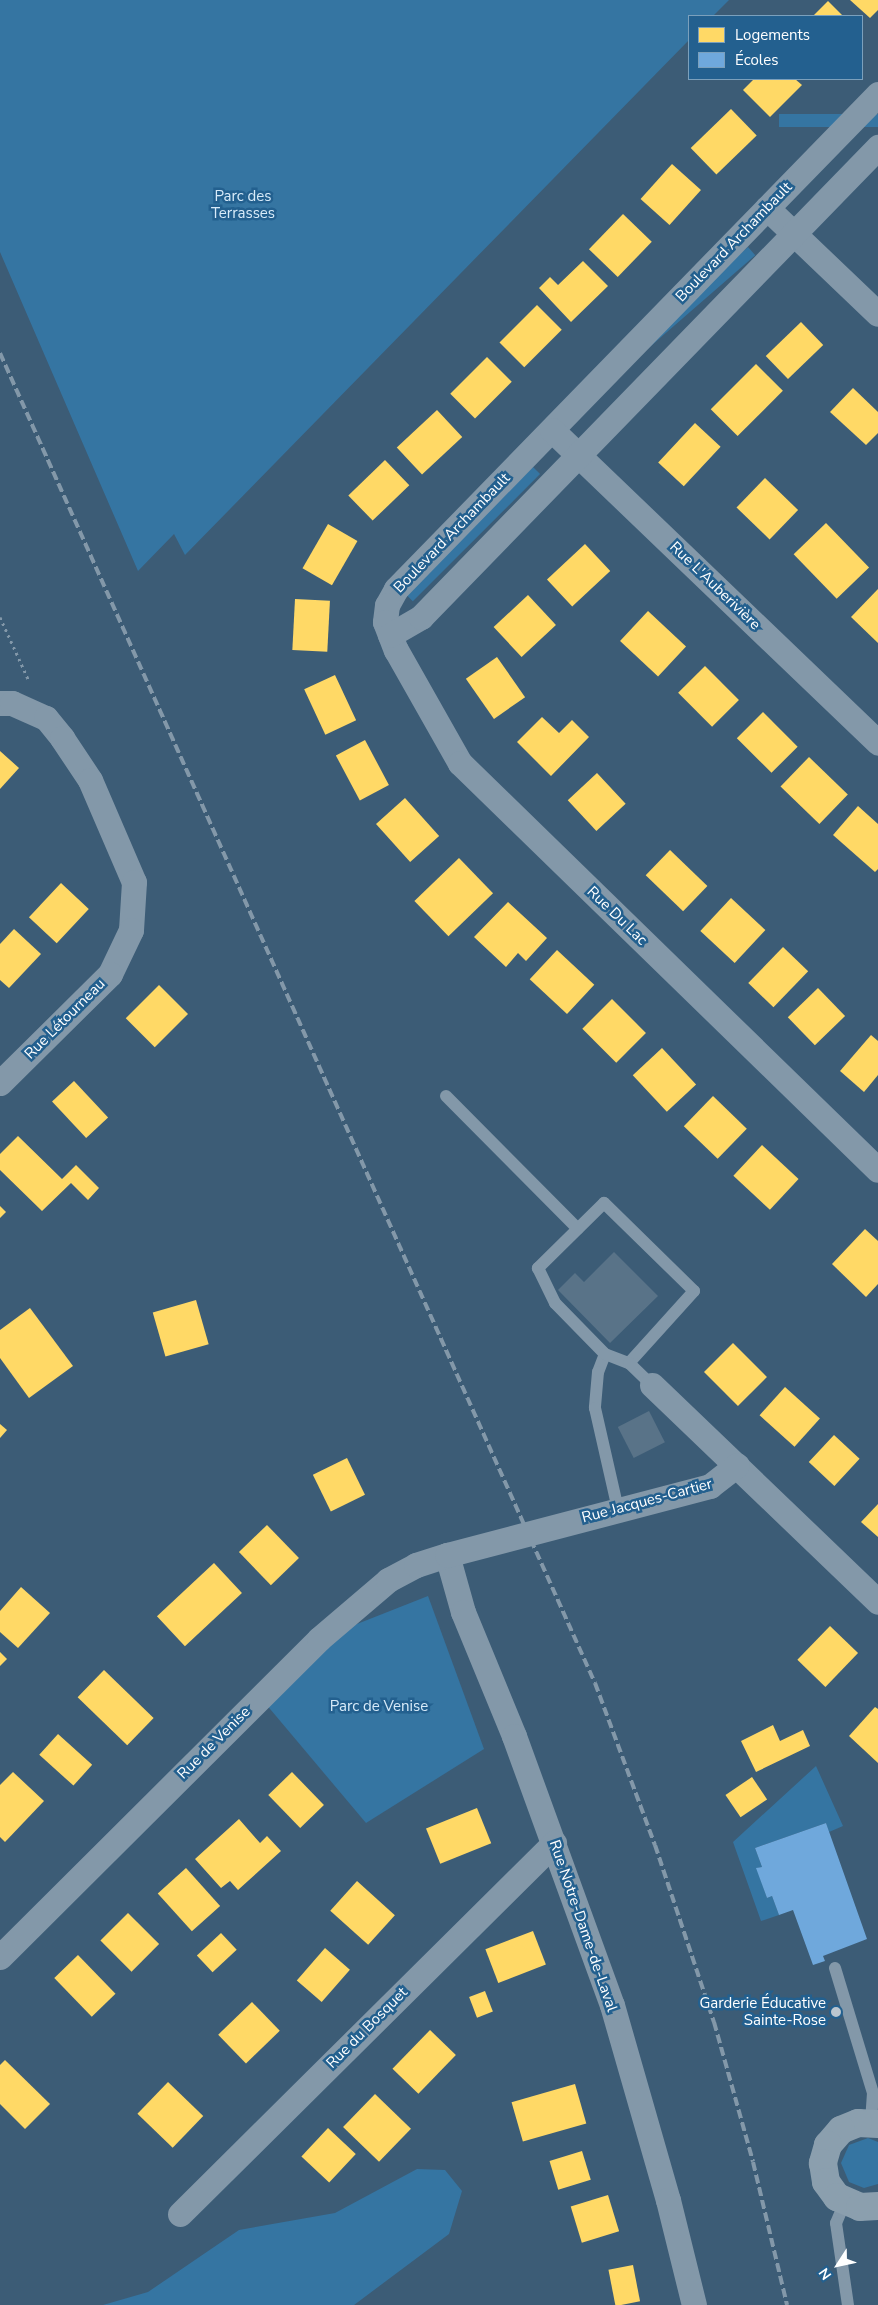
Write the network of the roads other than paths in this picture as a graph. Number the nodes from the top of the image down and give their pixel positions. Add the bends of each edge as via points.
1 (878, 94) edge
2 (878, 147) edge
3 (767, 208) junction
4 (794, 233) junction
5 (878, 314) edge
6 (552, 430) junction
7 (579, 456) junction
8 (390, 636) junction
9 (0, 703) edge
10 (878, 743) edge
11 (0, 1083) edge
12 (446, 1096) dead end
13 (878, 1170) edge
14 (578, 1229) junction
15 (605, 1354) junction
16 (629, 1363) junction
17 (652, 1385) joint
18 (737, 1465) junction
19 (618, 1509) junction
20 (447, 1555) junction
21 (878, 1602) edge
22 (554, 1843) junction
23 (0, 1957) edge
24 (835, 1968) dead end
25 (875, 2123) edge
26 (845, 2202) junction
27 (878, 2206) edge
28 (180, 2214) dead end
29 (694, 2305) edge
30 (848, 2305) edge

1 - 3 street, Boulevard Archambault
2 - 4 street
3 - 4 street
3 - 6 street, Boulevard Archambault
4 - 5 street
4 - 7 street
6 - 7 street, Rue L'Auberivière
6 - 8 street, Boulevard Archambault via 396,589 385,613 386,630
7 - 8 street via 421,617
7 - 10 street, Rue L'Auberivière
8 - 13 street, Rue Du Lac via 460,763
9 - 11 street, Rue Létourneau via 12,703 46,718 90,780 134,882 130,930 110,974
12 - 14 lane
14 - 15 lane via 538,1268 555,1303
14 - 16 lane via 604,1203 694,1291
15 - 16 lane
15 - 19 lane via 598,1372 595,1408
16 - 17 lane
17 - 18 street
18 - 19 street, Rue Jacques-Cartier via 710,1486
18 - 21 street
19 - 20 street, Rue Jacques-Cartier
20 - 22 street, Rue Notre-Dame-de-Laval via 463,1612
20 - 23 street, Rue de Venise via 416,1565 388,1580 319,1638
22 - 28 street, Rue du Bosquet
22 - 29 street, Rue Notre-Dame-de-Laval via 612,2005 668,2200
24 - 25 lane via 873,2093
25 - 26 street via 846,2127 831,2139 826,2150 823,2163 826,2182
26 - 27 street via 860,2207
26 - 30 lane via 836,2222

